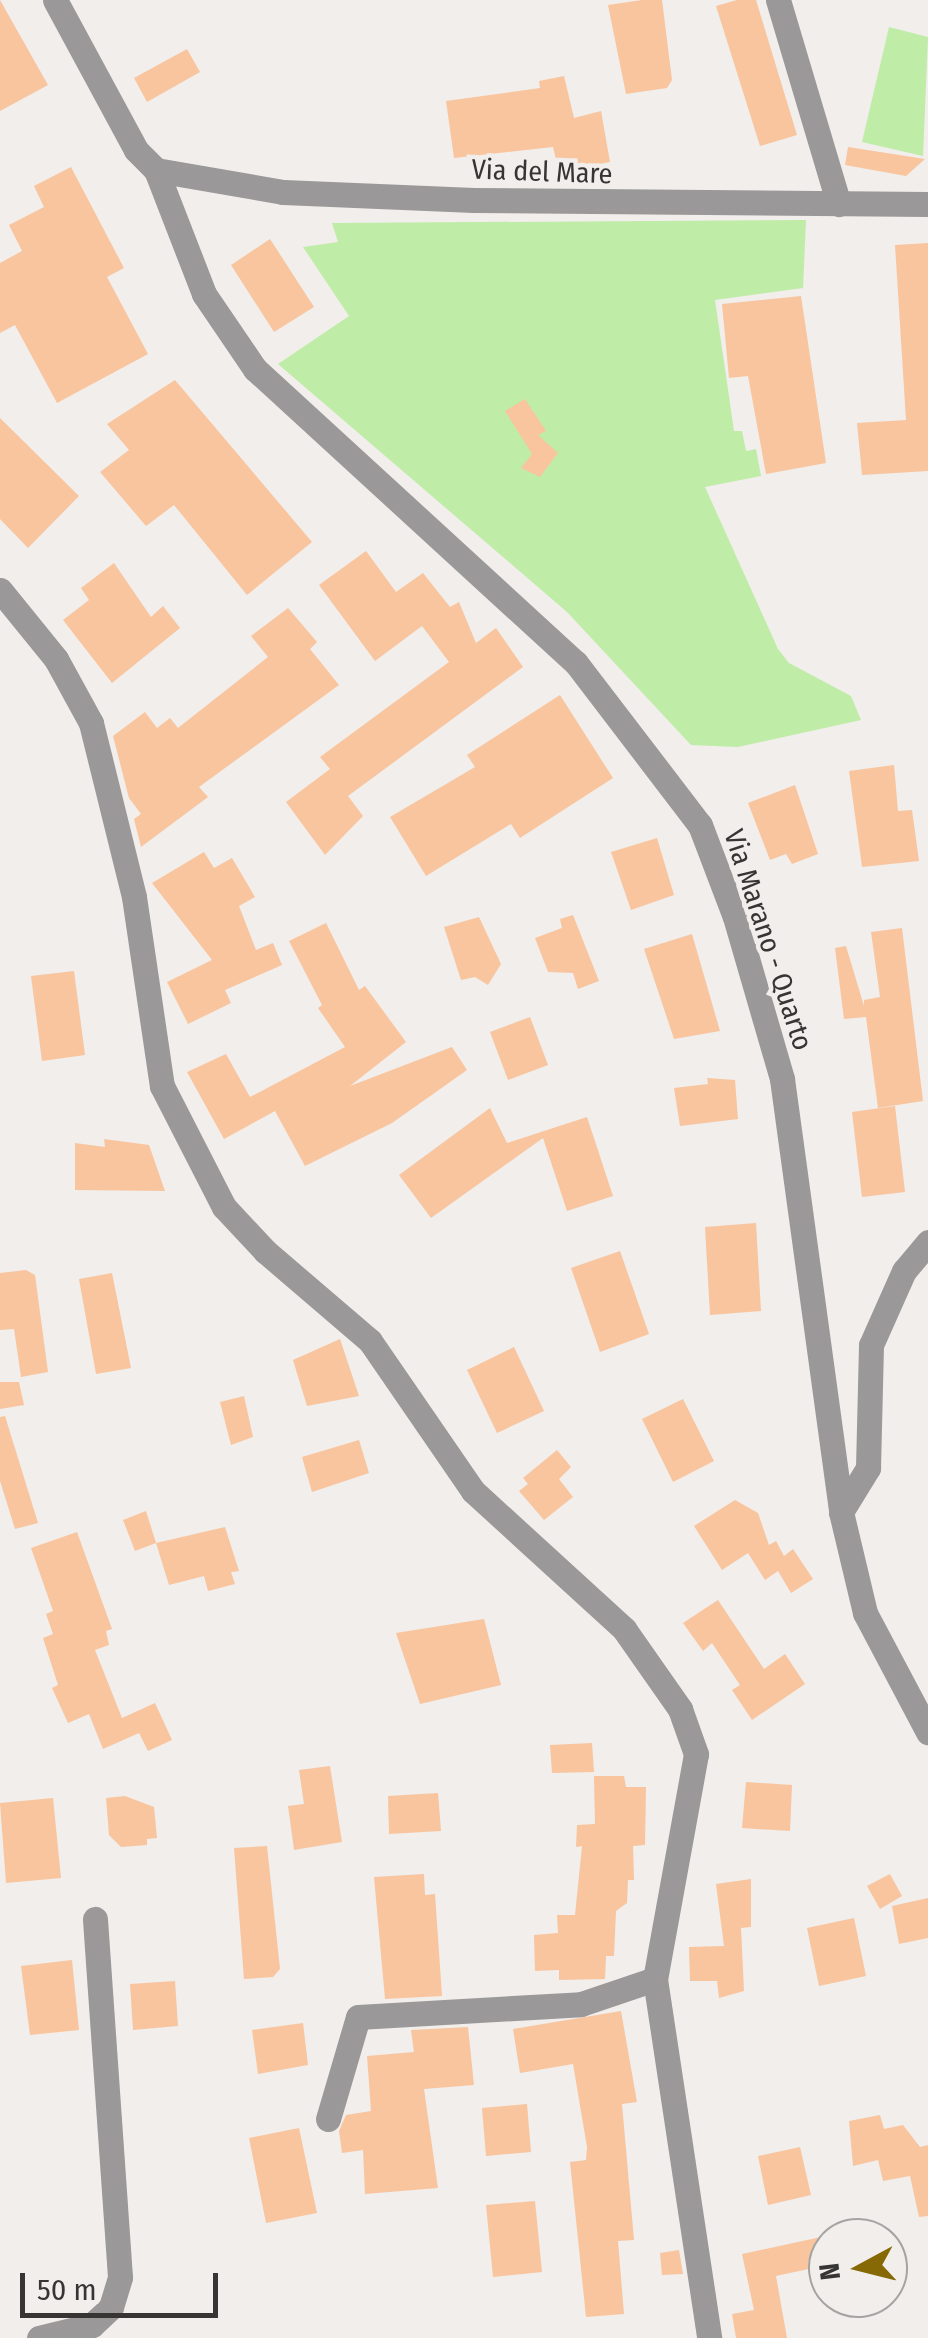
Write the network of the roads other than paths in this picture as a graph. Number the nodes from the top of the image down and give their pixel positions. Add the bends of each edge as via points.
1 (56, 0) edge
2 (778, 0) edge
3 (156, 170) junction
4 (928, 203) edge
5 (839, 204) junction
6 (0, 590) edge
7 (928, 1242) edge
8 (841, 1512) junction
9 (928, 1732) edge
10 (94, 1919) dead end
11 (654, 1979) junction
12 (328, 2119) dead end
13 (39, 2338) edge
14 (709, 2338) edge

1 - 3 street, Via Marano - Quarto via 136,150
2 - 5 street
3 - 5 street, Via del Mare via 283,192
3 - 8 street, Via Marano - Quarto via 204,294 255,369 576,663 700,825 736,917 782,1079
4 - 5 street, Via del Mare
6 - 11 street via 56,659 91,723 134,897 162,1086 224,1207 265,1252 370,1341 474,1491 624,1630 680,1709 696,1754
7 - 8 street via 904,1271 872,1345 868,1468
8 - 9 street, Via Marano - Quarto via 864,1613
10 - 13 street via 120,2277 111,2307 92,2325
11 - 12 street via 581,2004 358,2017
11 - 14 street

